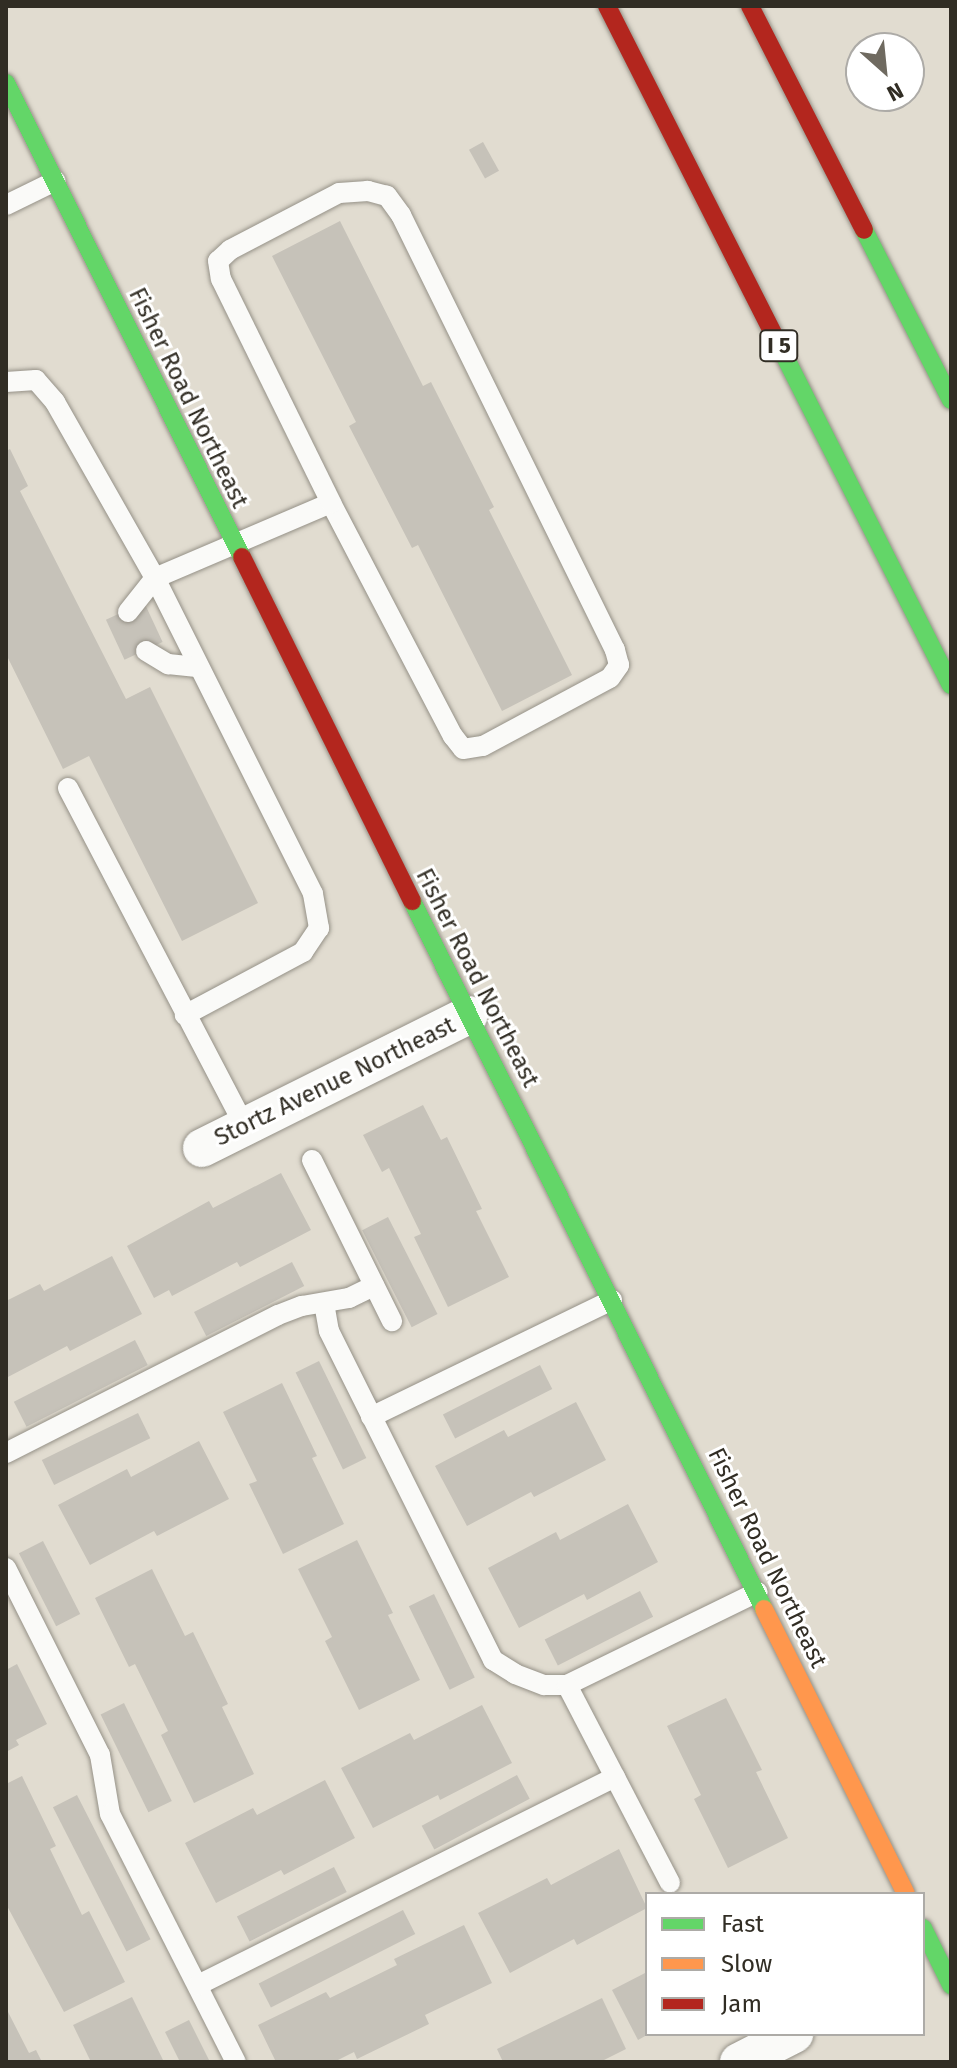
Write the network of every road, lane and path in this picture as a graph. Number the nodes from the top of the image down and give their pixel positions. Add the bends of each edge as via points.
1 (607, 6) edge
2 (750, 6) edge
3 (6, 83) edge
4 (55, 181) junction
5 (6, 205) edge
6 (6, 382) edge
7 (951, 400) edge
8 (331, 503) junction
9 (233, 543) junction
10 (155, 578) junction
11 (128, 612) dead end
12 (146, 651) dead end
13 (197, 667) junction
14 (951, 685) edge
15 (68, 788) dead end
16 (185, 1015) junction
17 (469, 1015) junction
18 (245, 1127) junction
19 (202, 1148) dead end
20 (312, 1160) dead end
21 (374, 1286) junction
22 (612, 1300) junction
23 (324, 1303) junction
24 (392, 1321) dead end
25 (371, 1417) junction
26 (6, 1453) edge
27 (6, 1568) edge
28 (758, 1592) junction
29 (12, 1596) edge
30 (567, 1685) junction
31 (615, 1777) junction
32 (670, 1883) dead end
33 (905, 1892) edge
34 (198, 1985) junction
35 (790, 2036) edge
36 (236, 2062) edge
37 (739, 2062) edge

1 - 14 main road, I 5
2 - 7 main road
3 - 4 main road, Fisher Road Northeast
4 - 5 lane
4 - 9 main road, Fisher Road Northeast
6 - 10 lane via 36,380 55,402
8 - 8 lane via 463,749 483,746 610,678 619,665 401,215 387,196 368,191 339,193 218,261 221,279
8 - 9 lane
9 - 10 lane
9 - 17 main road, Fisher Road Northeast
10 - 11 lane
10 - 13 lane
12 - 13 lane via 168,664
13 - 16 lane via 313,894 319,928 303,952
15 - 16 lane
16 - 18 lane
17 - 18 street, Stortz Avenue Northeast
17 - 22 main road, Fisher Road Northeast
18 - 19 street, Stortz Avenue Northeast
20 - 21 lane
21 - 23 lane
21 - 24 lane
22 - 25 lane
22 - 28 main road, Fisher Road Northeast
23 - 25 lane via 329,1331
23 - 26 lane via 278,1315
25 - 30 lane via 493,1660 544,1685
27 - 29 lane
28 - 30 lane
28 - 33 main road, Fisher Road Northeast
29 - 34 lane via 100,1755 110,1814
30 - 31 lane
31 - 32 lane
31 - 34 lane
34 - 36 lane
35 - 37 street

